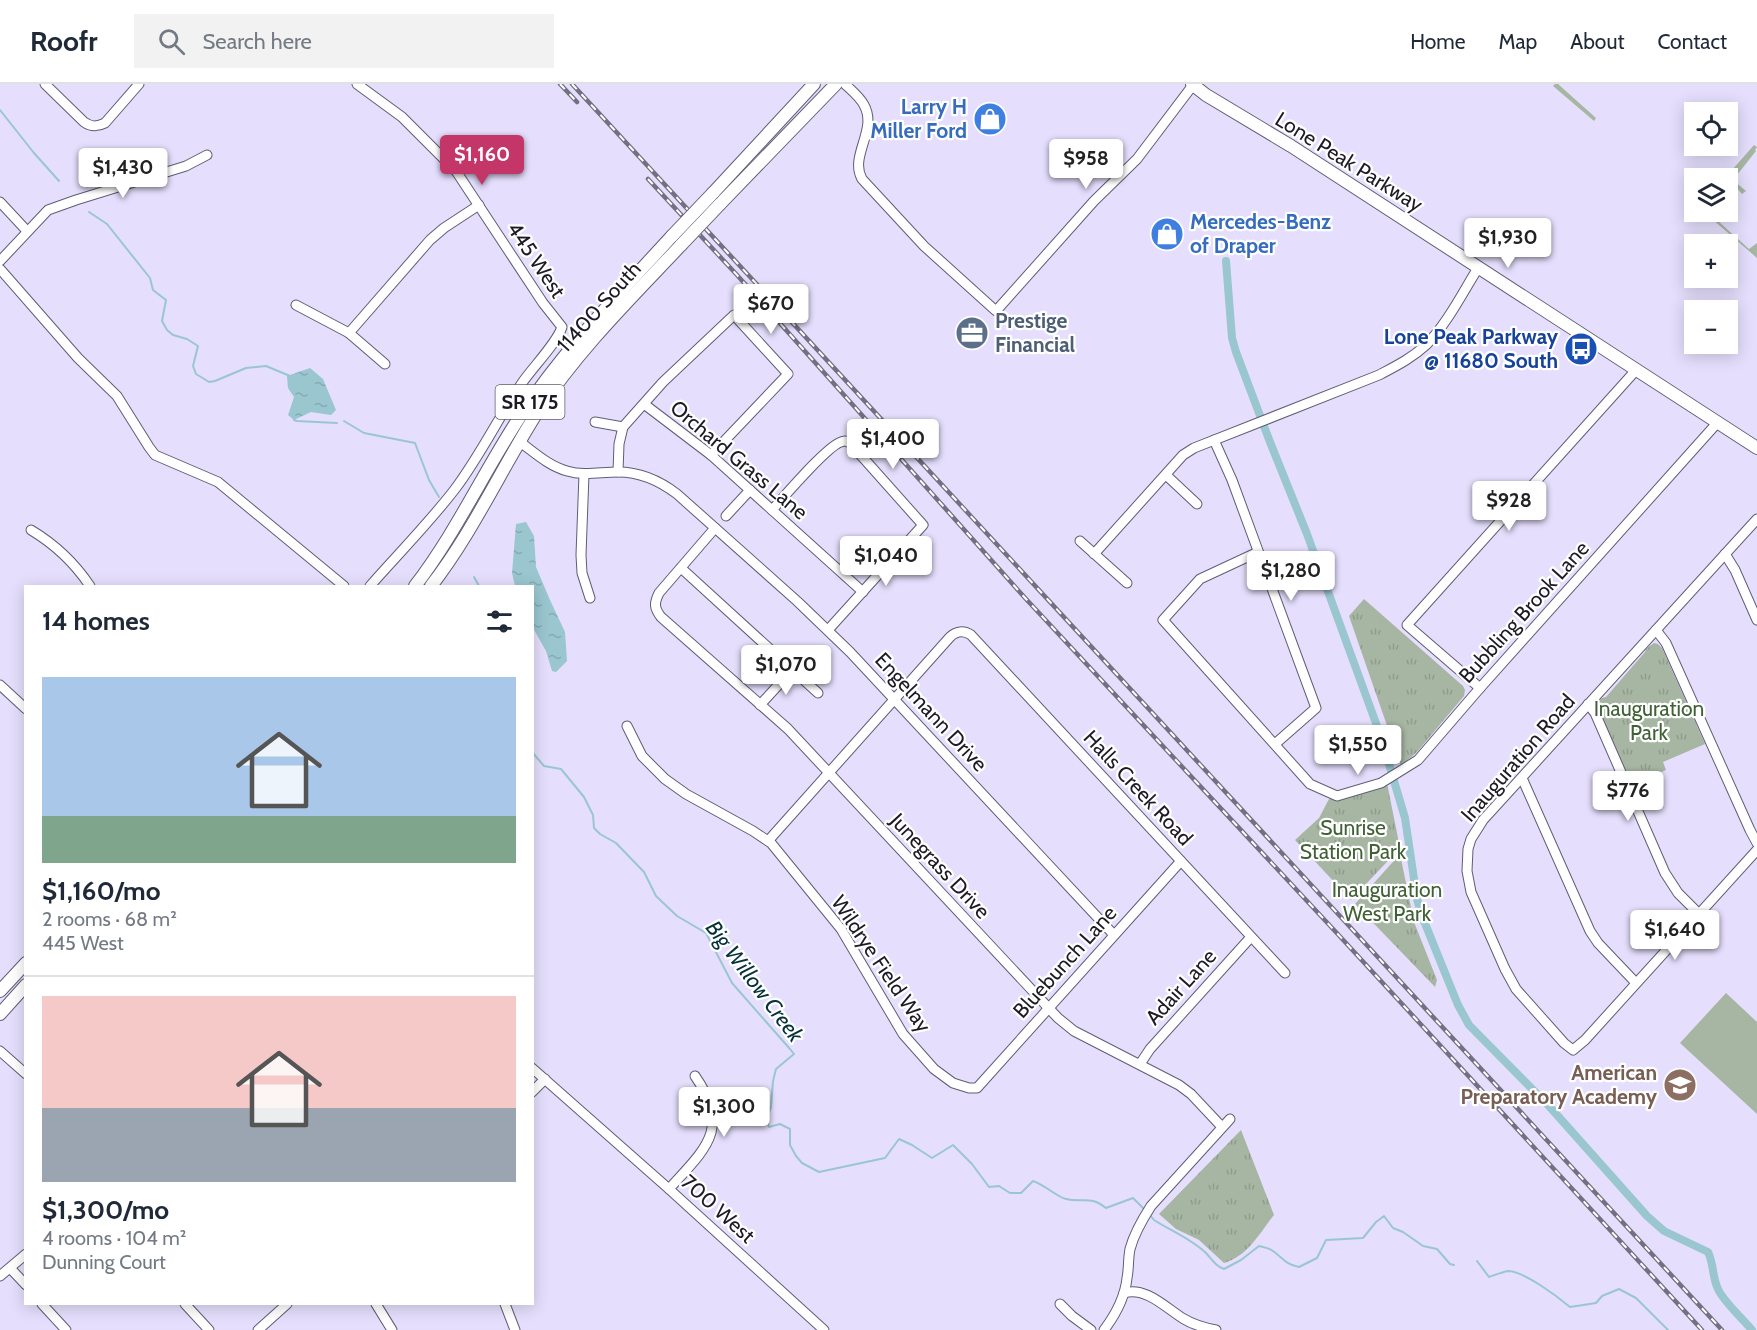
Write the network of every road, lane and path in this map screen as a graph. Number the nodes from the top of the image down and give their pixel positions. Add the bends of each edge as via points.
1 (45, 84) edge
2 (139, 84) edge
3 (357, 84) edge
4 (814, 84) edge
5 (836, 84) edge
6 (844, 84) edge
7 (1192, 84) edge
8 (207, 155) dead end
9 (0, 202) edge
10 (479, 205) junction
11 (27, 231) junction
12 (676, 240) junction
13 (0, 261) edge
14 (0, 268) edge
15 (1478, 268) junction
16 (296, 305) dead end
17 (349, 333) junction
18 (385, 364) dead end
19 (1637, 369) junction
20 (551, 372) junction
21 (644, 404) junction
22 (596, 422) dead end
23 (1718, 422) junction
24 (623, 427) junction
25 (1214, 440) junction
26 (520, 442) junction
27 (1757, 448) edge
28 (711, 455) junction
29 (618, 472) junction
30 (584, 474) junction
31 (1166, 475) junction
32 (750, 490) junction
33 (1197, 504) dead end
34 (772, 510) junction
35 (726, 516) dead end
36 (1757, 519) edge
37 (715, 528) junction
38 (31, 530) dead end
39 (1080, 542) dead end
40 (1258, 552) junction
41 (1094, 554) junction
42 (1725, 554) junction
43 (681, 568) junction
44 (1126, 583) dead end
45 (89, 585) edge
46 (343, 585) edge
47 (371, 585) edge
48 (416, 585) edge
49 (432, 585) edge
50 (863, 592) junction
51 (590, 598) dead end
52 (1757, 620) edge
53 (828, 630) junction
54 (1656, 630) junction
55 (792, 670) junction
56 (0, 685) edge
57 (1480, 688) junction
58 (818, 693) dead end
59 (894, 700) junction
60 (1588, 704) junction
61 (760, 705) junction
62 (24, 707) edge
63 (627, 726) dead end
64 (1275, 744) junction
65 (829, 772) junction
66 (1522, 778) junction
67 (768, 841) junction
68 (1757, 843) edge
69 (1757, 850) edge
70 (1181, 861) junction
71 (1699, 914) junction
72 (1114, 935) junction
73 (1251, 937) junction
74 (24, 965) edge
75 (1285, 973) dead end
76 (1636, 983) junction
77 (24, 987) edge
78 (0, 991) edge
79 (1048, 1008) junction
80 (0, 1014) edge
81 (0, 1051) edge
82 (1140, 1064) junction
83 (534, 1070) edge
84 (24, 1072) edge
85 (695, 1076) dead end
86 (545, 1079) junction
87 (977, 1088) joint
88 (534, 1090) edge
89 (1230, 1119) dead end
90 (1222, 1127) junction
91 (669, 1189) junction
92 (24, 1256) edge
93 (10, 1268) junction
94 (0, 1276) edge
95 (24, 1283) edge
96 (1124, 1293) junction
97 (1060, 1304) dead end
98 (43, 1305) edge
99 (186, 1305) edge
100 (286, 1305) edge
101 (377, 1305) edge
102 (505, 1305) edge
103 (66, 1330) edge
104 (210, 1330) edge
105 (258, 1330) edge
106 (392, 1330) edge
107 (515, 1330) edge
108 (824, 1330) edge
109 (1091, 1330) edge
110 (1104, 1330) edge
111 (1216, 1330) edge

1 - 2 street via 91,126 105,123
3 - 10 street, 445 West via 394,111 441,156
4 - 12 main road, 11400 South / SR 175, bridge via 713,193
5 - 12 main road, 11400 South / SR 175, bridge via 720,204
6 - 7 street via 859,98 867,113 867,131 858,162 862,179 924,246 996,311 1137,159
7 - 15 main road, Lone Peak Parkway
8 - 11 street via 186,166 57,206
9 - 11 street
10 - 17 street via 430,240
10 - 47 street, 445 West via 562,327 454,489
11 - 13 street
12 - 20 main road, 11400 South / SR 175 via 575,342
12 - 26 main road, 11400 South / SR 175 via 557,384
14 - 46 street via 78,358 117,396 155,455 218,482
15 - 19 main road, Lone Peak Parkway
15 - 25 street via 1438,330 1402,363
16 - 17 street
17 - 18 street
19 - 23 main road, Lone Peak Parkway
19 - 57 street via 1407,625
20 - 26 main road via 545,390 517,433
20 - 48 main road, 11400 South / SR 175
21 - 24 street
21 - 28 street, Orchard Grass Lane
21 - 28 street via 734,315 788,374
22 - 24 street
23 - 27 main road, Lone Peak Parkway
23 - 57 street, Bubbling Brook Lane
24 - 29 street
25 - 31 street via 1183,455
25 - 40 street
26 - 30 street, Engelmann Drive via 558,468
26 - 49 main road, 11400 South / SR 175 via 462,543
28 - 32 street, Orchard Grass Lane
29 - 30 street, Engelmann Drive
29 - 37 street, Engelmann Drive via 644,476 669,488
30 - 51 street via 580,555
31 - 33 street
31 - 41 street
32 - 34 street, Orchard Grass Lane
32 - 35 street
34 - 50 street, Orchard Grass Lane
34 - 50 street via 819,459 838,443 850,443 923,525
36 - 42 street, Inauguration Road
37 - 43 street
37 - 53 street, Engelmann Drive
38 - 45 street via 66,556
39 - 41 street
40 - 64 street via 1316,708
40 - 64 street via 1200,579 1163,620
41 - 44 street
42 - 52 street
42 - 54 street, Inauguration Road
43 - 55 street
43 - 61 street, Junegrass Drive via 659,593 655,609
50 - 53 street
53 - 59 street, Engelmann Drive
54 - 60 street, Inauguration Road
54 - 68 street via 1666,643
55 - 58 street
55 - 61 street
56 - 62 street
57 - 64 street, Bubbling Brook Lane via 1418,760 1381,783 1337,796 1310,783
59 - 65 street
59 - 70 street, Halls Creek Road via 952,635 971,635
59 - 72 street, Engelmann Drive
60 - 66 street, Inauguration Road
60 - 71 street via 1665,873
61 - 65 street, Junegrass Drive
63 - 67 street via 642,756 664,779
65 - 67 street
65 - 79 street, Junegrass Drive
66 - 76 street via 1590,931
66 - 76 street, Inauguration Road via 1483,820 1471,839 1467,860 1471,892 1516,989 1573,1050
67 - 87 street, Wildrye Field Way via 841,930 903,1034 934,1069 953,1083
69 - 71 street
70 - 72 street, Bluebunch Lane
70 - 73 street, Halls Creek Road
71 - 76 street
72 - 79 street, Bluebunch Lane
73 - 75 street, Halls Creek Road
73 - 82 street, Adair Lane
74 - 78 main road
77 - 80 main road
79 - 82 street, Junegrass Drive via 1074,1031
79 - 87 street, Bluebunch Lane
81 - 84 street
82 - 90 street, Junegrass Drive via 1185,1089
83 - 86 street, 700 West
85 - 91 street via 711,1106 711,1134 701,1153
86 - 88 street
86 - 91 street, 700 West
89 - 90 street
90 - 96 street via 1151,1206 1132,1244
91 - 108 street, 700 West
92 - 93 street
93 - 94 street
93 - 95 street
96 - 110 street
96 - 111 street via 1151,1298 1186,1320
97 - 109 street
98 - 103 street
99 - 104 street
100 - 105 street
101 - 106 street
102 - 107 street

